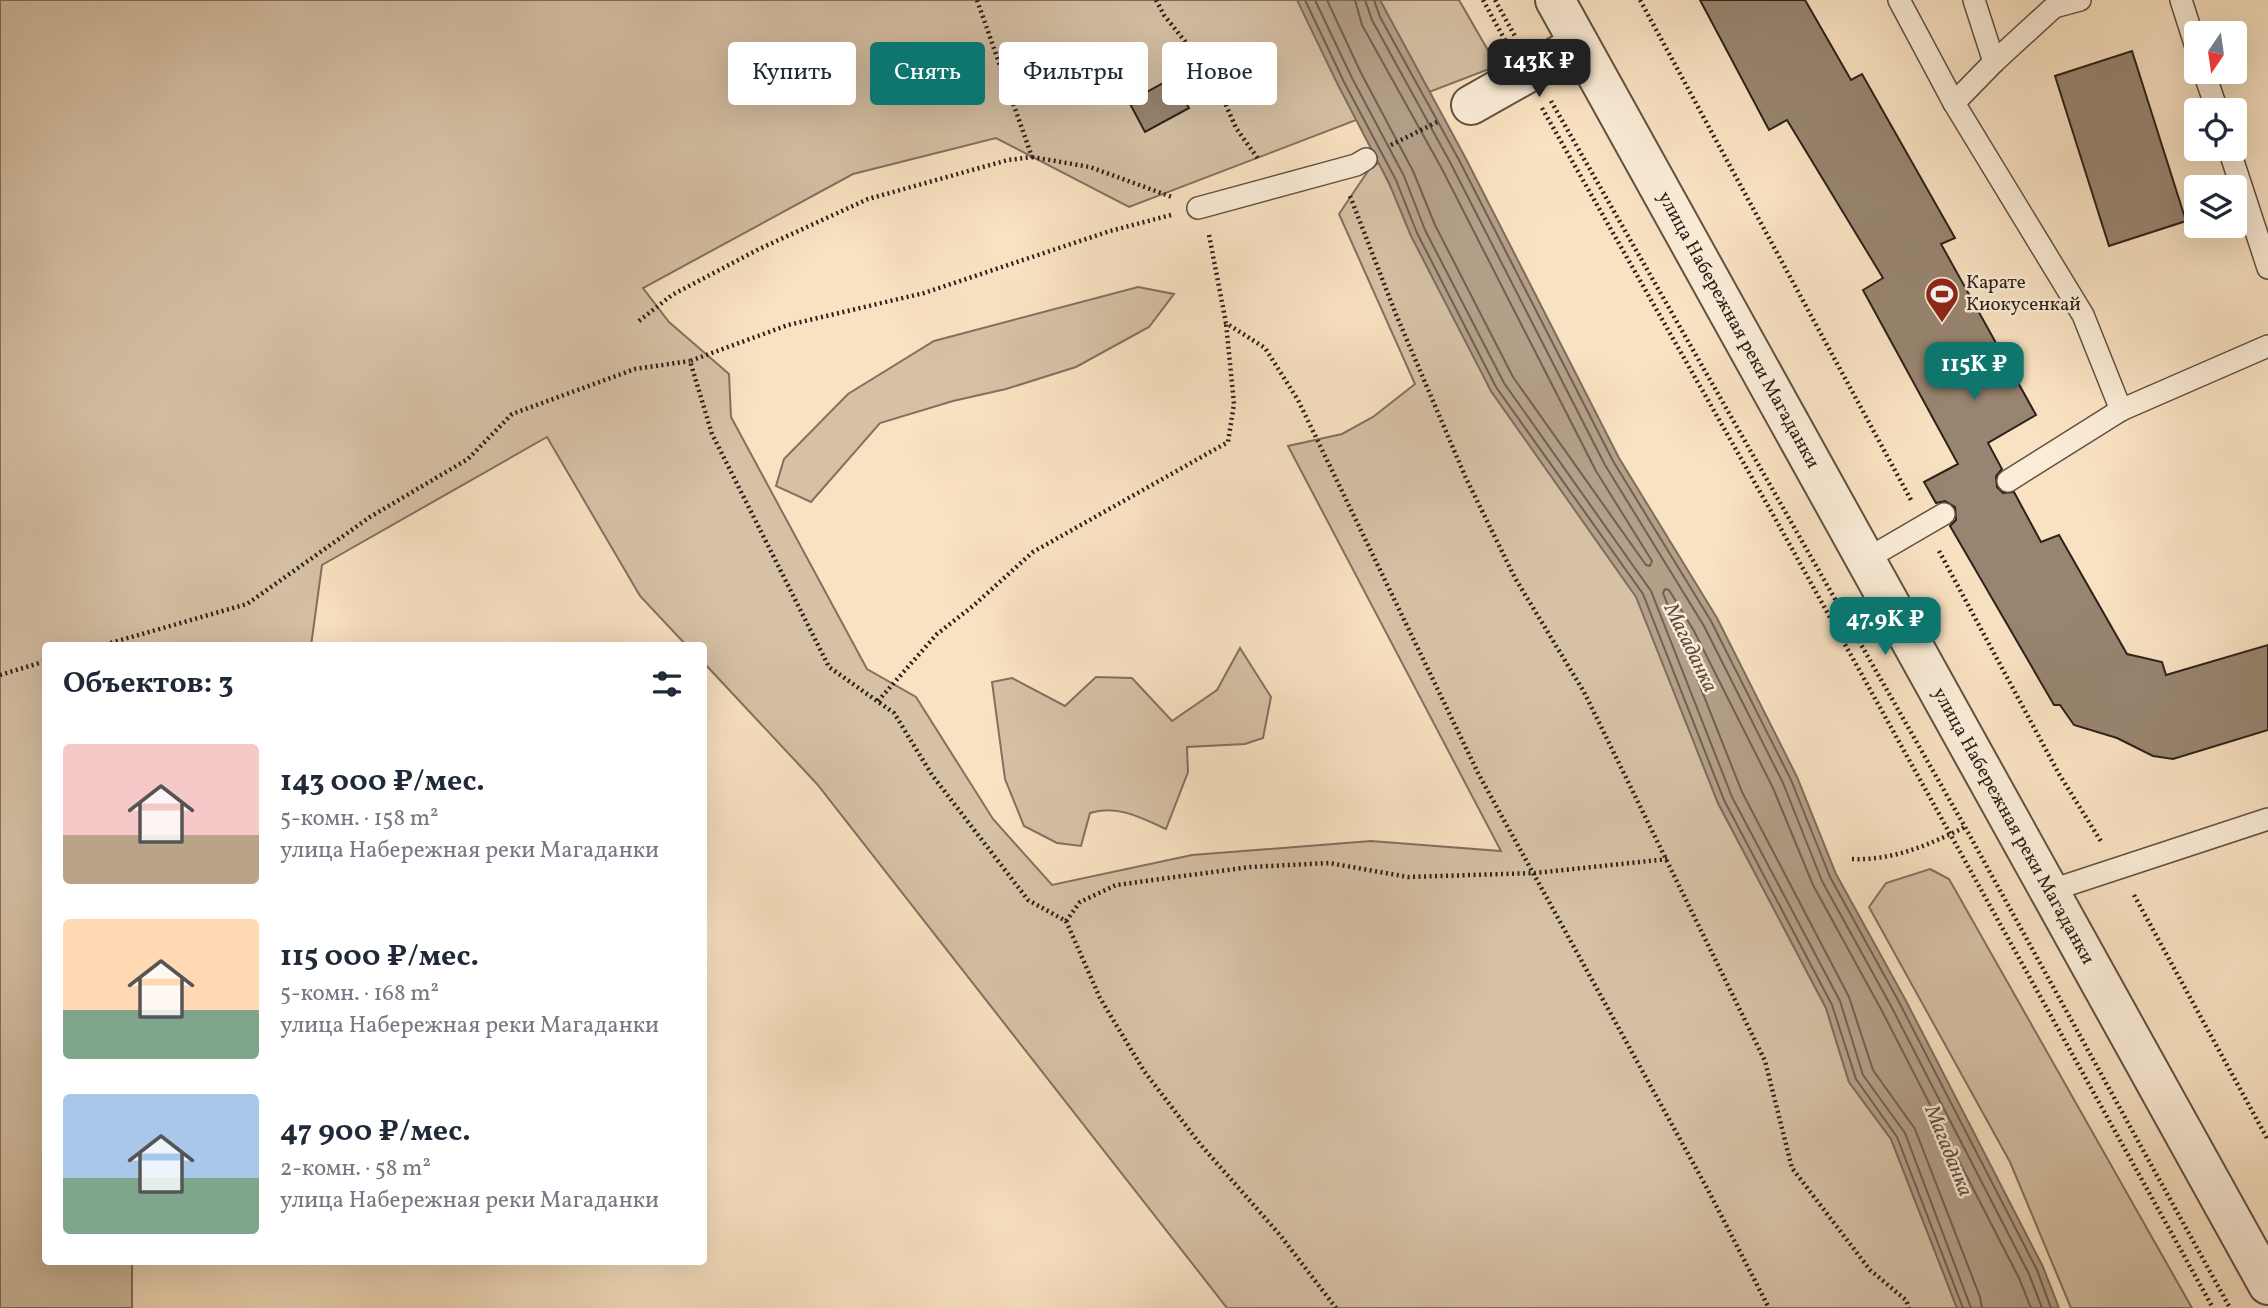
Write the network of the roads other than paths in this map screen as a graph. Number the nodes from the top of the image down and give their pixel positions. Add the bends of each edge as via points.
1 (1555, 0) edge
2 (1899, 0) edge
3 (1974, 0) edge
4 (2080, 0) edge
5 (2181, 0) edge
6 (2188, 21) edge
7 (1579, 44) junction
8 (1994, 62) junction
9 (1954, 103) junction
10 (1471, 105) road end
11 (1366, 159) road end
12 (2233, 161) edge
13 (1198, 208) road end
14 (2268, 268) edge
15 (2268, 345) edge
16 (2121, 410) junction
17 (2008, 481) dead end
18 (1944, 514) dead end
19 (1866, 561) junction
20 (2268, 819) edge
21 (2049, 891) junction
22 (2268, 1285) edge

1 - 7 street, улица Набережная реки Магаданки
2 - 9 lane
3 - 8 lane
4 - 8 lane via 2054,7
5 - 6 lane
7 - 10 street
7 - 19 street, улица Набережная реки Магаданки
8 - 9 lane
9 - 16 lane via 2082,315
11 - 13 lane
12 - 14 lane
15 - 16 lane
16 - 17 lane
18 - 19 lane
19 - 21 street, улица Набережная реки Магаданки
20 - 21 lane
21 - 22 street, улица Набережная реки Магаданки

